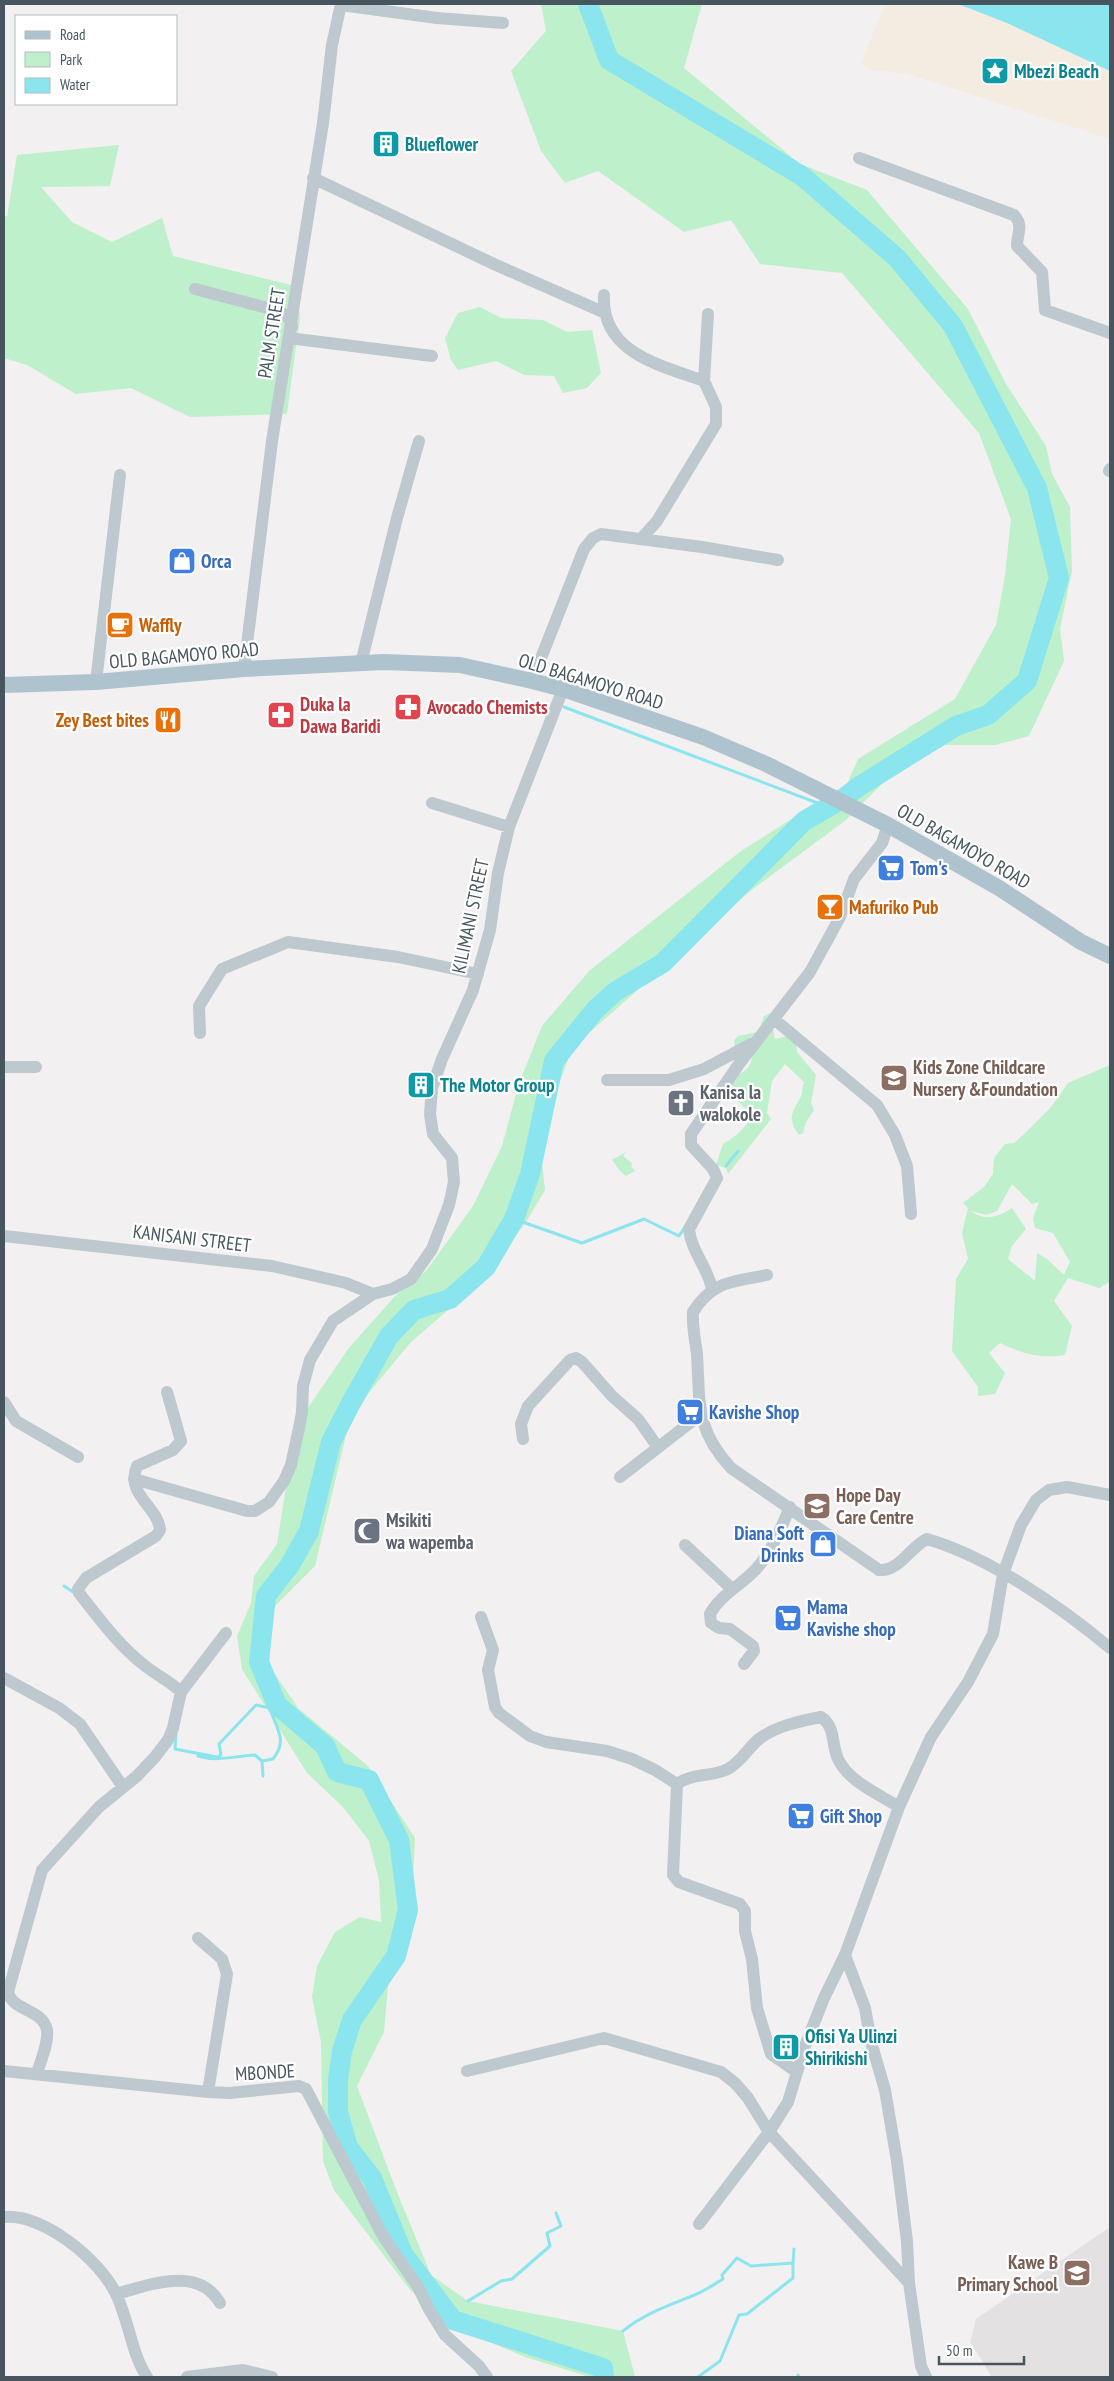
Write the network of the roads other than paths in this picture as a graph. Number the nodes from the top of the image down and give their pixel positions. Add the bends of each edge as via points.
1 (341, 4) edge
2 (503, 23) dead end
3 (859, 158) dead end
4 (313, 178) junction
5 (195, 289) dead end
6 (604, 295) dead end
7 (603, 312) junction
8 (708, 314) dead end
9 (290, 332) junction
10 (1110, 333) edge
11 (432, 356) dead end
12 (704, 381) junction
13 (419, 441) dead end
14 (120, 475) dead end
15 (642, 538) junction
16 (778, 560) dead end
17 (361, 663) junction
18 (244, 669) junction
19 (532, 681) junction
20 (96, 682) junction
21 (4, 685) edge
22 (563, 689) junction
23 (432, 803) dead end
24 (888, 825) junction
25 (509, 827) junction
26 (1110, 956) edge
27 (478, 974) junction
28 (776, 1020) junction
29 (200, 1033) dead end
30 (756, 1042) junction
31 (4, 1067) edge
32 (36, 1067) dead end
33 (607, 1080) dead end
34 (911, 1214) dead end
35 (4, 1236) edge
36 (768, 1275) dead end
37 (712, 1288) junction
38 (373, 1294) junction
39 (167, 1392) dead end
40 (4, 1402) edge
41 (700, 1415) junction
42 (523, 1439) dead end
43 (657, 1446) junction
44 (78, 1456) dead end
45 (620, 1477) dead end
46 (134, 1479) junction
47 (1110, 1495) edge
48 (790, 1507) junction
49 (685, 1545) dead end
50 (1003, 1574) junction
51 (732, 1589) junction
52 (481, 1617) dead end
53 (226, 1633) dead end
54 (1110, 1648) edge
55 (744, 1664) dead end
56 (4, 1678) edge
57 (181, 1692) junction
58 (677, 1784) junction
59 (123, 1787) junction
60 (899, 1807) junction
61 (198, 1938) dead end
62 (845, 1955) junction
63 (4, 2071) edge
64 (467, 2071) dead end
65 (37, 2072) junction
66 (797, 2072) junction
67 (208, 2092) junction
68 (769, 2132) junction
69 (4, 2217) edge
70 (699, 2224) dead end
71 (909, 2283) junction
72 (116, 2294) junction
73 (220, 2303) dead end
74 (147, 2377) edge
75 (187, 2377) edge
76 (272, 2377) edge
77 (487, 2377) edge
78 (926, 2377) edge

1 - 2 street via 437,18
1 - 4 street, PALM STREET
3 - 10 street via 1014,215 1021,229 1018,246 1042,272 1045,310
4 - 7 street
4 - 9 street, PALM STREET
5 - 9 street via 279,311 289,318
6 - 7 street
7 - 12 street via 610,330 639,356
8 - 12 street
9 - 11 street
9 - 18 street, PALM STREET via 260,525
12 - 15 street via 716,407 716,424
13 - 17 street
14 - 20 street
15 - 16 street
15 - 19 street via 601,534 584,549
17 - 18 main road, OLD BAGAMOYO ROAD
17 - 19 main road, OLD BAGAMOYO ROAD via 460,666
18 - 20 main road, OLD BAGAMOYO ROAD
19 - 22 main road, OLD BAGAMOYO ROAD
20 - 21 main road, OLD BAGAMOYO ROAD
22 - 24 main road, OLD BAGAMOYO ROAD via 703,737 766,764
22 - 25 street, KILIMANI STREET
23 - 25 street
24 - 26 main road, OLD BAGAMOYO ROAD via 998,888 1081,942
24 - 28 street via 882,842 854,879 840,918 810,972
25 - 27 street, KILIMANI STREET via 490,930
27 - 29 street via 398,957 288,942 222,969 199,1006
27 - 38 street, KILIMANI STREET via 432,1088 430,1114 433,1134 452,1158 454,1182 449,1205 432,1249 411,1279
28 - 30 street
28 - 34 street via 877,1106 895,1136 906,1166
30 - 33 street via 704,1070 669,1080
30 - 37 street via 694,1127 690,1140 717,1178 690,1229
31 - 32 street
35 - 38 street, KANISANI STREET via 272,1266 346,1282
36 - 37 street
37 - 41 street via 693,1312
38 - 46 street, KILIMANI STREET via 333,1321 310,1360 291,1465 269,1502 255,1511 247,1510
39 - 46 street via 181,1441 173,1450 137,1466
40 - 44 street via 16,1421
41 - 43 street
41 - 48 street via 712,1445 731,1468
42 - 43 street via 521,1424 528,1406 570,1360 576,1358 638,1419
43 - 45 street
46 - 57 street via 138,1494 160,1523 160,1530 156,1536 86,1578 79,1593 126,1649
47 - 50 street via 1067,1487 1049,1490 1036,1500 1021,1525
48 - 50 street via 879,1570 887,1571 894,1567 916,1544 927,1539 940,1542
48 - 51 street via 776,1539 757,1568
49 - 51 street
50 - 54 street via 1051,1604
50 - 60 street via 993,1634 968,1682 931,1737
51 - 55 street via 710,1614 711,1624 730,1628 753,1646 754,1651
52 - 58 street via 493,1650 488,1670 494,1707 499,1713 530,1736 632,1759
53 - 57 street
56 - 59 street via 59,1708 80,1724
57 - 59 street via 168,1740 137,1776
58 - 60 street via 697,1775 726,1770 759,1739 781,1728 821,1717 831,1728 838,1759 849,1774
58 - 66 street via 673,1875 679,1882 740,1904 752,1959 757,2008 771,2054
59 - 65 street via 99,1807 50,1859 39,1878 8,1992 13,2001 37,2015 45,2024 47,2036
60 - 62 street
61 - 67 street via 222,1959 227,1974
62 - 66 street via 824,1998
62 - 71 street via 865,2008 885,2090 907,2241
63 - 65 street, MBONDE
64 - 68 street via 604,2038 721,2072 735,2082 748,2098
65 - 67 street, MBONDE
66 - 68 street via 788,2102
67 - 77 street, MBONDE via 299,2086 306,2089 382,2236 418,2287 445,2335
68 - 70 street
68 - 71 street
69 - 72 street via 27,2219 69,2241 95,2264
71 - 78 street via 921,2366
72 - 73 street via 163,2281 193,2282 213,2290
72 - 74 street
75 - 76 street via 243,2370

